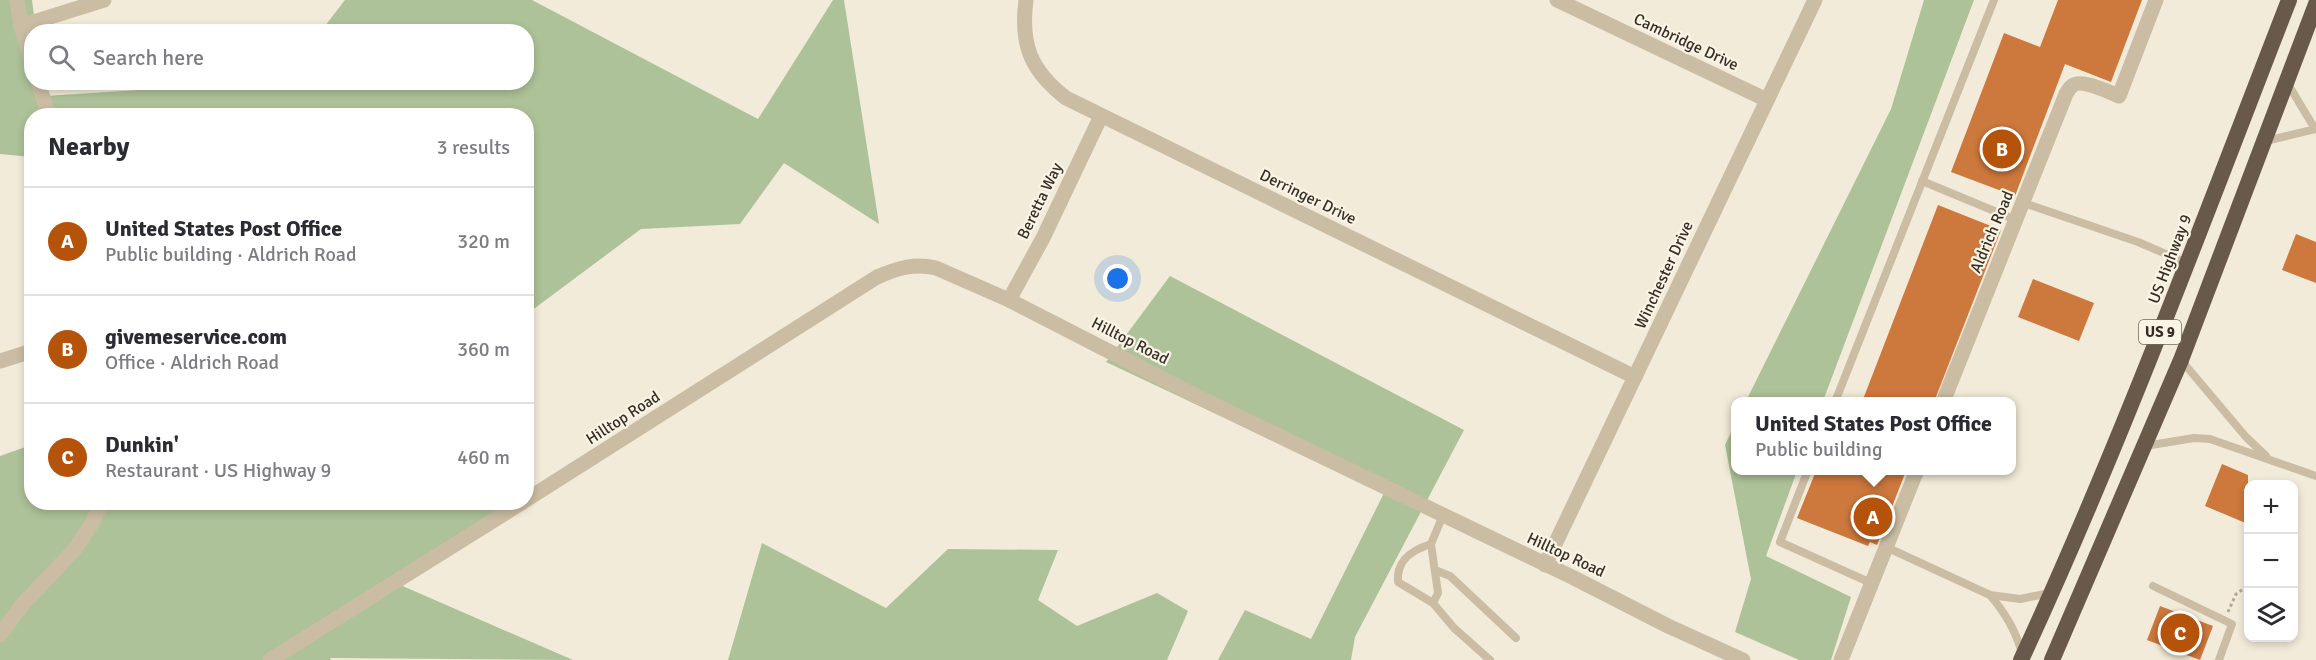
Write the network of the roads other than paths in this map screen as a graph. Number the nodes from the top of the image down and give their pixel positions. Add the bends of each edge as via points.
1 (17, 0) edge
2 (105, 0) edge
3 (1026, 0) edge
4 (1557, 0) edge
5 (1815, 0) edge
6 (1994, 0) edge
7 (2156, 0) edge
8 (2289, 0) edge
9 (2316, 4) edge
10 (1589, 7) edge
11 (27, 24) edge
12 (24, 25) edge
13 (21, 26) junction
14 (24, 36) edge
15 (2288, 83) junction
16 (41, 90) edge
17 (1767, 100) junction
18 (46, 108) edge
19 (1101, 116) junction
20 (2316, 129) edge
21 (2264, 141) junction
22 (1922, 181) junction
23 (2024, 203) junction
24 (2016, 220) junction
25 (2187, 263) junction
26 (1009, 300) junction
27 (24, 354) edge
28 (2181, 360) junction
29 (0, 361) edge
30 (1635, 377) junction
31 (1838, 397) edge
32 (1945, 397) edge
33 (2144, 446) junction
34 (2269, 459) junction
35 (1806, 475) edge
36 (1915, 475) edge
37 (2316, 476) edge
38 (534, 495) edge
39 (98, 510) edge
40 (510, 510) edge
41 (1443, 515) junction
42 (1431, 544) junction
43 (1886, 547) junction
44 (1545, 565) junction
45 (1435, 570) junction
46 (1871, 583) junction
47 (2153, 586) dead end
48 (2052, 593) junction
49 (1990, 595) junction
50 (1433, 603) junction
51 (0, 635) edge
52 (1516, 638) dead end
53 (2022, 658) edge
54 (1738, 659) edge
55 (270, 660) edge
56 (1490, 660) edge
57 (1841, 660) edge
58 (2052, 660) edge
59 (2219, 660) edge

1 - 13 street
2 - 11 street
3 - 19 street, Derringer Drive via 1025,38 1035,65 1050,86
4 - 10 street, Cambridge Drive
5 - 17 street, Winchester Drive
6 - 22 lane
7 - 23 street, Aldrich Road via 2119,96 2077,83 2066,94
8 - 25 highway, US Highway 9 / US 9
9 - 15 highway, US 9
10 - 17 street, Cambridge Drive
12 - 13 street
13 - 14 street
15 - 20 lane
15 - 21 highway, US 9
16 - 18 street
17 - 30 street, Winchester Drive
19 - 26 street, Beretta Way
19 - 30 street, Derringer Drive
20 - 21 lane
21 - 28 highway, US 9
22 - 24 lane
22 - 31 lane
23 - 24 street, Aldrich Road
23 - 25 lane
24 - 32 street, Aldrich Road
25 - 48 highway, US Highway 9 / US 9
26 - 38 street, Hilltop Road via 926,266 899,268 877,277
26 - 41 street, Hilltop Road via 1196,396
27 - 29 street
28 - 33 highway, US 9
28 - 34 lane
30 - 44 street, Winchester Drive
33 - 34 lane via 2210,439
33 - 58 highway, US 9
34 - 37 lane
35 - 46 lane via 1780,542
36 - 43 street
39 - 51 street via 75,549 22,605
40 - 55 street
41 - 42 lane
41 - 44 street, Hilltop Road
42 - 45 lane
42 - 50 lane via 1416,549 1397,571 1398,582
43 - 46 street
43 - 49 lane
44 - 54 street, Hilltop Road
45 - 50 lane via 1438,593
45 - 52 lane via 1450,576
46 - 57 street
47 - 59 lane via 2232,624
48 - 49 lane via 2020,599
48 - 53 highway, US Highway 9 / US 9
49 - 53 lane via 2016,631
50 - 56 lane

